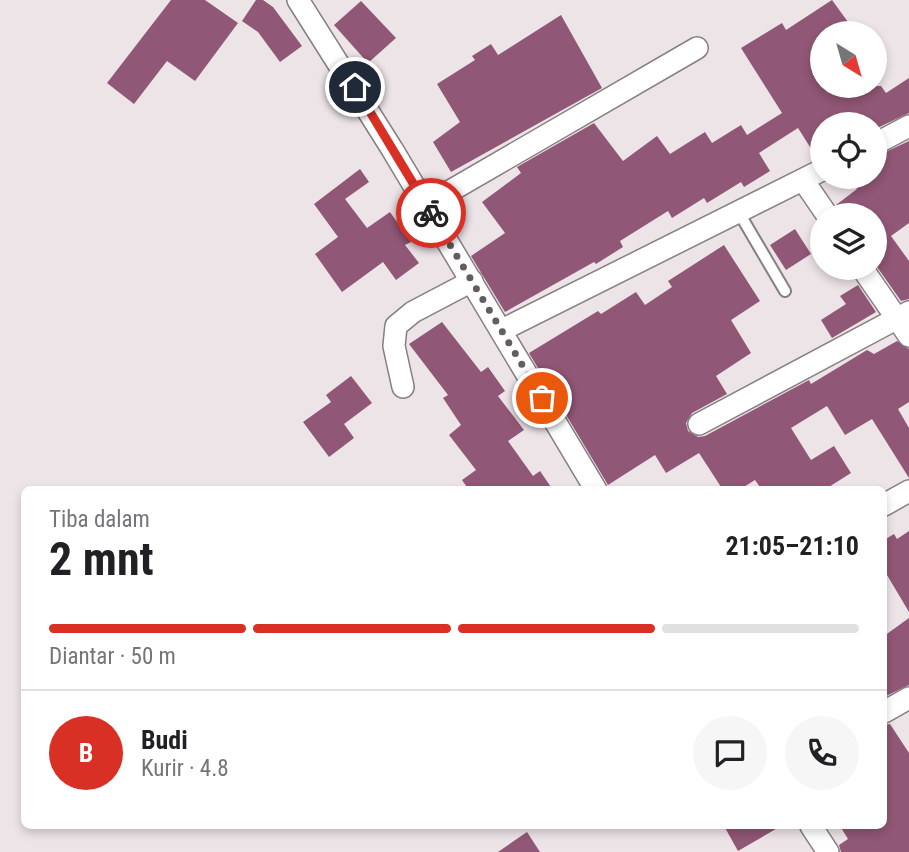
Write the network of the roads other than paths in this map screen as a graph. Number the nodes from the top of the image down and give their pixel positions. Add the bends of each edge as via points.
1 (298, 0) edge
2 (696, 48) dead end
3 (909, 125) edge
4 (887, 137) edge
5 (810, 176) edge
6 (426, 205) junction
7 (738, 211) junction
8 (871, 280) edge
9 (472, 281) junction
10 (785, 291) dead end
11 (905, 323) edge
12 (502, 330) junction
13 (403, 387) dead end
14 (699, 424) dead end
15 (594, 486) edge
16 (909, 491) edge
17 (887, 503) edge
18 (909, 698) edge
19 (887, 710) edge
20 (813, 829) edge
21 (828, 852) edge

1 - 6 street
2 - 6 street
3 - 4 street
5 - 7 street
6 - 9 street
7 - 10 lane
7 - 12 street
8 - 11 street
9 - 12 street
9 - 13 street via 413,312 397,326 394,346
11 - 14 street
12 - 15 street
16 - 17 street
18 - 19 street
20 - 21 street

